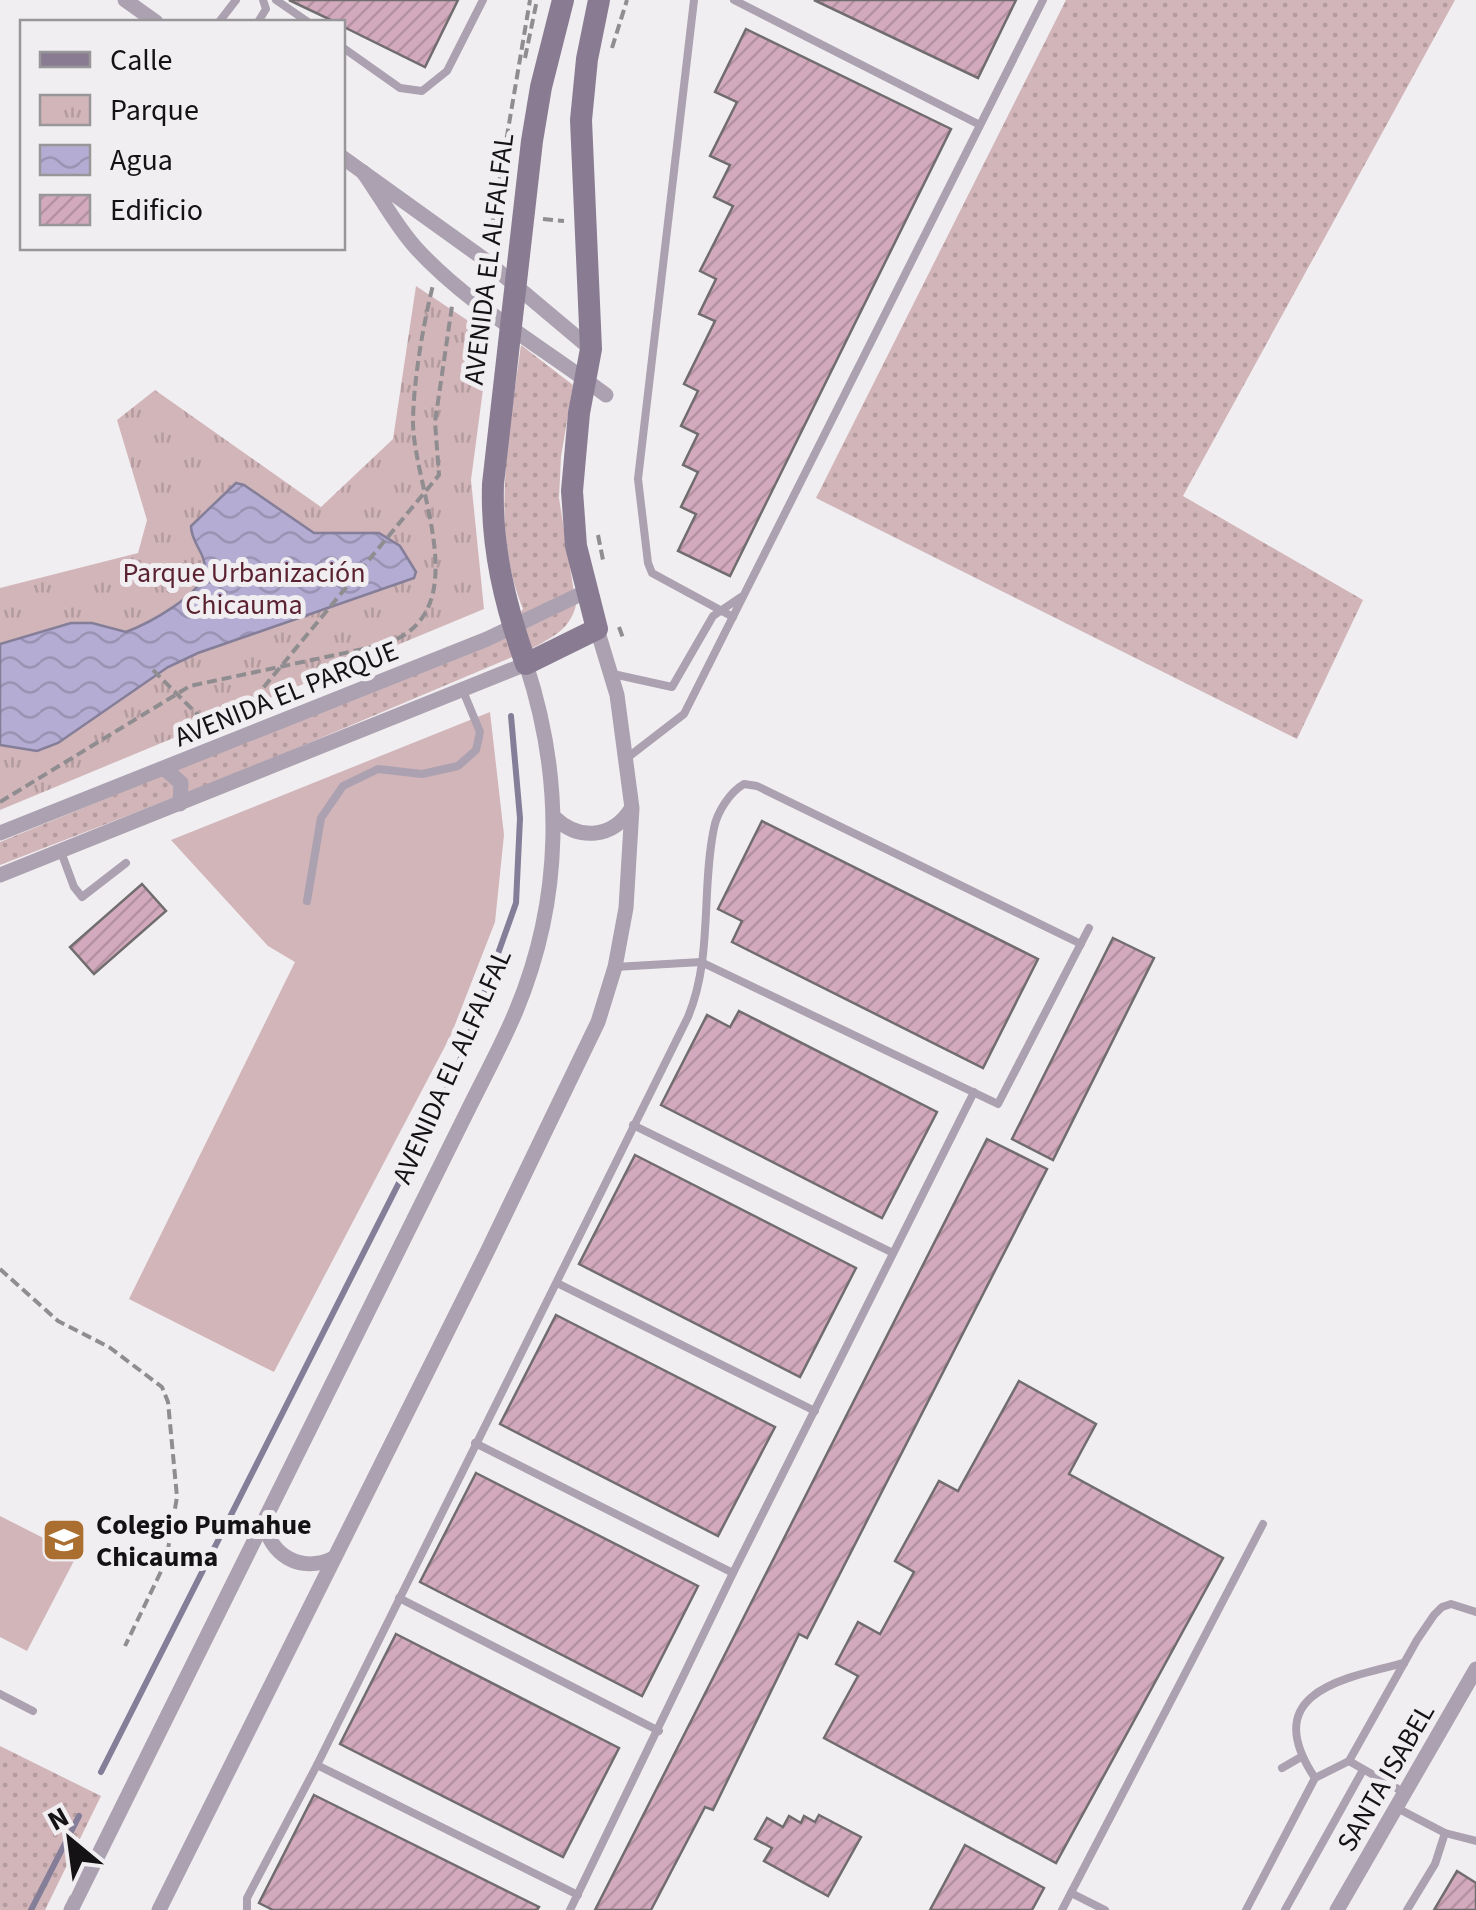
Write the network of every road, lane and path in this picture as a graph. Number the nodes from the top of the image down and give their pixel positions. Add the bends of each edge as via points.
1 (126, 0) edge
2 (236, 0) edge
3 (276, 0) edge
4 (483, 0) edge
5 (530, 0) edge
6 (563, 0) edge
7 (599, 0) edge
8 (694, 0) edge
9 (734, 0) edge
10 (1043, 0) edge
11 (153, 20) edge
12 (221, 20) edge
13 (305, 20) edge
14 (345, 49) edge
15 (980, 125) junction
16 (345, 159) edge
17 (363, 172) junction
18 (494, 215) junction
19 (522, 217) junction
20 (586, 223) junction
21 (484, 259) junction
22 (437, 268) junction
23 (514, 284) junction
24 (456, 285) junction
25 (509, 324) junction
26 (592, 349) junction
27 (584, 378) junction
28 (606, 395) dead end
29 (424, 490) junction
30 (597, 532) dead end
31 (604, 564) dead end
32 (587, 591) junction
33 (744, 594) junction
34 (721, 610) junction
35 (733, 617) junction
36 (512, 626) junction
37 (606, 626) junction
38 (623, 638) dead end
39 (526, 664) junction
40 (278, 666) junction
41 (152, 670) dead end
42 (610, 673) junction
43 (463, 690) junction
44 (176, 694) junction
45 (229, 729) dead end
46 (218, 734) dead end
47 (627, 758) junction
48 (166, 770) junction
49 (0, 802) edge
50 (180, 804) junction
51 (632, 808) junction
52 (554, 818) junction
53 (0, 833) edge
54 (61, 852) junction
55 (126, 863) dead end
56 (0, 875) edge
57 (307, 901) dead end
58 (1089, 928) dead end
59 (1080, 944) junction
60 (701, 962) junction
61 (614, 967) junction
62 (974, 1092) junction
63 (633, 1124) junction
64 (893, 1254) junction
65 (0, 1269) edge
66 (557, 1283) junction
67 (815, 1411) junction
68 (475, 1443) junction
69 (264, 1520) junction
70 (1263, 1524) dead end
71 (334, 1558) junction
72 (732, 1573) junction
73 (398, 1598) junction
74 (1476, 1612) edge
75 (125, 1646) dead end
76 (1405, 1662) junction
77 (1476, 1669) edge
78 (0, 1694) edge
79 (33, 1710) dead end
80 (659, 1731) junction
81 (1302, 1758) junction
82 (1349, 1761) junction
83 (317, 1765) junction
84 (1282, 1768) dead end
85 (1363, 1770) junction
86 (1315, 1778) junction
87 (1400, 1800) junction
88 (1445, 1833) junction
89 (1476, 1842) edge
90 (1071, 1893) junction
91 (578, 1894) junction
92 (70, 1910) edge
93 (159, 1910) edge
94 (247, 1910) edge
95 (570, 1910) edge
96 (1062, 1910) edge
97 (1105, 1910) edge
98 (1246, 1910) edge
99 (1285, 1910) edge
100 (1338, 1910) edge
101 (1407, 1910) edge

1 - 11 street
2 - 12 lane
3 - 13 lane
4 - 14 lane via 447,71 422,91 400,88
5 - 18 path
6 - 19 street, AVENIDA EL ALFALFAL via 541,88
7 - 20 street via 581,120
8 - 34 lane via 638,479 652,572
9 - 15 lane
10 - 15 lane
15 - 33 lane
16 - 17 street
17 - 21 street
17 - 22 street via 405,236
18 - 19 path
18 - 21 path
19 - 20 path
19 - 23 street, AVENIDA EL ALFALFAL
20 - 26 street
21 - 23 street
22 - 24 street
22 - 29 path via 414,424
23 - 25 street, AVENIDA EL ALFALFAL
23 - 26 street
24 - 25 street
24 - 29 path via 435,422 439,475
25 - 27 street
25 - 36 street, AVENIDA EL ALFALFAL via 492,516
26 - 27 street
27 - 28 street
27 - 32 street via 572,516
29 - 40 path
29 - 40 path via 437,566 424,614 403,638
30 - 31 path
32 - 36 street, AVENIDA EL PARQUE
32 - 37 street
33 - 34 lane
33 - 35 lane
34 - 35 lane
34 - 42 lane via 672,686
35 - 47 lane via 684,714
36 - 39 street, AVENIDA EL ALFALFAL
36 - 48 street, AVENIDA EL PARQUE
37 - 38 path
37 - 39 street
37 - 42 street
39 - 43 street
39 - 52 street, AVENIDA EL ALFALFAL via 544,722
40 - 44 path
40 - 45 path
41 - 44 path
42 - 47 street
43 - 50 street
43 - 57 lane via 480,732 476,750 458,766 422,774 378,769 343,786 321,818
44 - 46 path
44 - 49 path
47 - 51 street
48 - 50 street via 182,782
48 - 53 street, AVENIDA EL PARQUE
50 - 54 street
51 - 52 street via 615,827 598,833 570,829
51 - 61 street via 629,884
52 - 69 street, AVENIDA EL ALFALFAL via 546,912 515,1013
54 - 55 lane via 82,897
54 - 56 street
58 - 59 lane
59 - 60 lane via 744,784 733,790 714,825
59 - 62 lane via 998,1104
60 - 61 lane
60 - 62 lane
60 - 63 lane via 688,1017
61 - 71 street via 590,1041
62 - 64 lane
63 - 64 lane
63 - 66 lane
64 - 67 lane
65 - 75 path via 58,1321 109,1346 162,1387 168,1402 177,1498 169,1545
66 - 67 lane
66 - 68 lane
67 - 72 lane
68 - 72 lane
68 - 73 lane
69 - 71 street via 274,1548 290,1560
69 - 92 street, AVENIDA EL ALFALFAL
70 - 90 lane
71 - 93 street
72 - 80 lane
73 - 80 lane
73 - 83 lane
74 - 76 lane via 1442,1607
76 - 81 lane via 1336,1679 1308,1698 1295,1738
76 - 82 lane
77 - 87 street, SANTA ISABEL
78 - 79 lane
80 - 91 lane
81 - 84 lane
81 - 86 lane
82 - 85 lane
82 - 86 lane
83 - 91 lane
83 - 94 lane via 246,1898
85 - 87 lane
85 - 99 lane
86 - 98 lane
87 - 88 lane
87 - 100 street, SANTA ISABEL
88 - 89 lane
88 - 101 lane
90 - 96 lane
90 - 97 lane
91 - 95 lane

